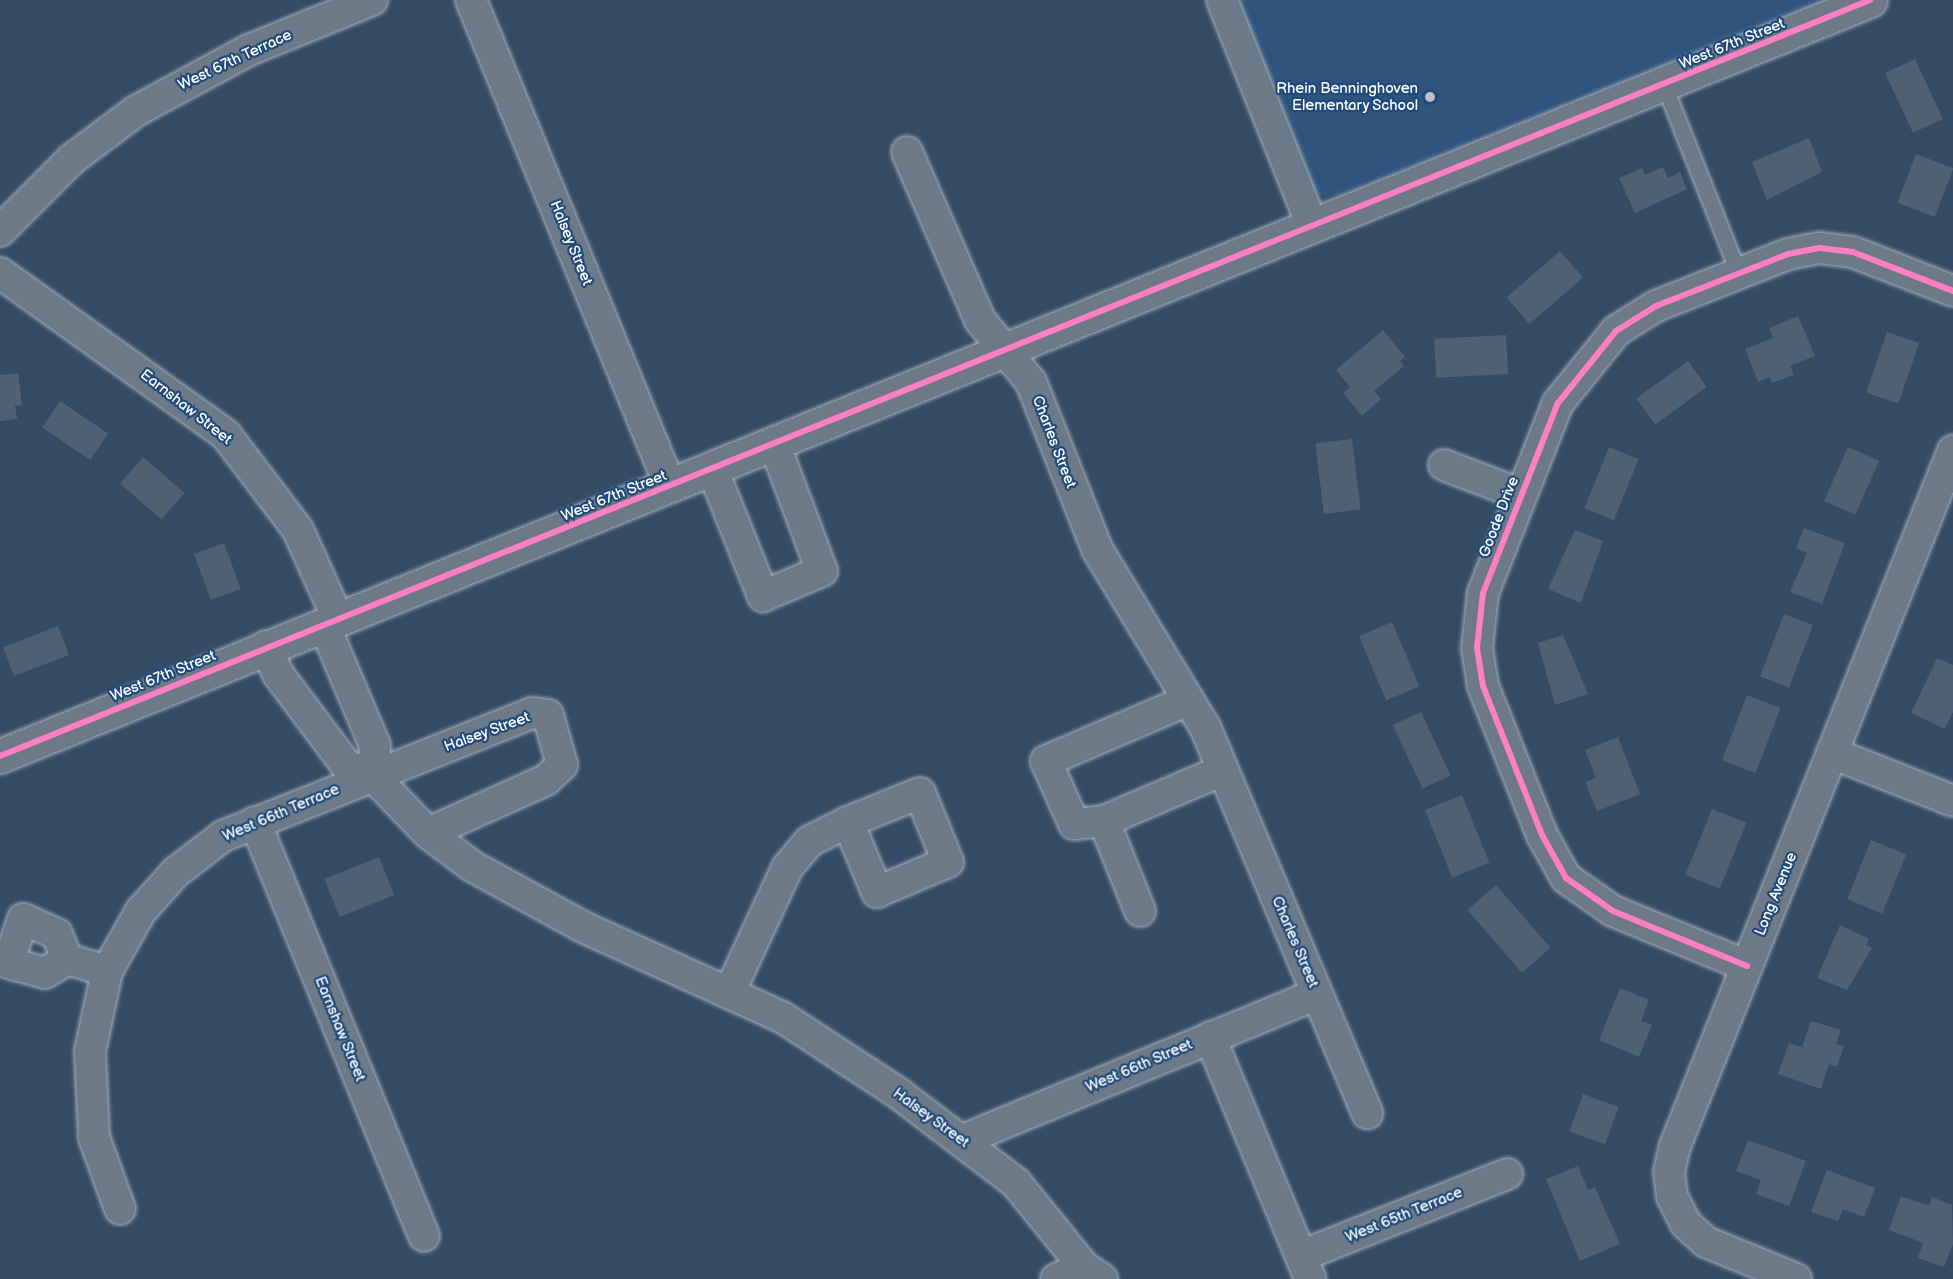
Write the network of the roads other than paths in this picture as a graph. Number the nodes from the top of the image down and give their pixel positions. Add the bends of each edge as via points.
1 (372, 0) edge
2 (471, 0) edge
3 (1222, 0) edge
4 (1870, 0) edge
5 (1664, 85) junction
6 (907, 152) dead end
7 (1313, 228) junction
8 (0, 231) edge
9 (0, 273) edge
10 (1739, 274) junction
11 (1953, 291) edge
12 (1004, 353) junction
13 (775, 446) junction
14 (1953, 452) edge
15 (1444, 465) dead end
16 (713, 471) junction
17 (670, 486) junction
18 (1520, 494) junction
19 (331, 622) junction
20 (266, 646) junction
21 (1188, 700) junction
22 (1832, 753) junction
23 (0, 756) edge
24 (1223, 770) junction
25 (373, 776) junction
26 (1953, 801) edge
27 (1104, 821) junction
28 (255, 822) junction
29 (848, 822) dead end
30 (428, 833) junction
31 (1140, 911) dead end
32 (67, 959) dead end
33 (1747, 966) junction
34 (107, 971) junction
35 (730, 992) junction
36 (1317, 994) junction
37 (1210, 1037) junction
38 (1367, 1113) dead end
39 (963, 1140) junction
40 (1507, 1174) dead end
41 (120, 1209) dead end
42 (424, 1236) dead end
43 (1306, 1268) edge
44 (1092, 1275) edge
45 (1056, 1279) edge
46 (1796, 1279) edge

1 - 8 street, West 67th Terrace via 249,50 136,111 72,159
2 - 17 street, Halsey Street
3 - 7 street
4 - 5 street, West 67th Street
5 - 7 street, West 67th Street
5 - 10 lane
6 - 12 street, Charles Street via 962,285
7 - 12 street, West 67th Street
9 - 19 street, Earnshaw Street via 226,435 298,530
10 - 11 street, Goode Drive via 1820,248 1853,252
10 - 18 street, Goode Drive via 1656,306 1596,351 1558,403
12 - 13 street, West 67th Street
12 - 21 street, Charles Street via 1031,382 1097,549
13 - 16 street, West 67th Street
13 - 16 street via 822,572 763,596
14 - 22 street, Long Avenue
15 - 18 street
16 - 17 street, West 67th Street
17 - 19 street, West 67th Street
18 - 33 street, Goode Drive via 1483,593 1477,648 1483,686 1553,859 1590,899
19 - 20 street, West 67th Street
19 - 25 street via 375,746
20 - 23 street, West 67th Street
20 - 25 street, Halsey Street via 278,674 346,765
21 - 24 street, Charles Street
21 - 27 street via 1046,760 1074,824
22 - 26 street
22 - 33 street, Long Avenue
24 - 27 street
24 - 36 street, Charles Street
25 - 28 street, West 66th Terrace
25 - 30 street, Halsey Street
25 - 30 street, Halsey Street via 532,713 548,715 562,765 546,780
27 - 31 street
28 - 34 street, West 66th Terrace via 223,836 176,872 141,911
28 - 42 street, Earnshaw Street
29 - 35 street via 797,852
30 - 35 street, Halsey Street via 472,866 542,905
32 - 34 street
33 - 46 street, Long Avenue via 1675,1146 1669,1172 1672,1196 1686,1224 1706,1242
34 - 41 street, West 66th Terrace via 95,1009 89,1096 94,1137
35 - 39 street, Halsey Street via 782,1017
36 - 37 street, West 66th Street
36 - 38 street, Charles Street
37 - 39 street, West 66th Street
37 - 43 street
39 - 44 street, Halsey Street via 1016,1183
40 - 43 street, West 65th Terrace
44 - 45 street

